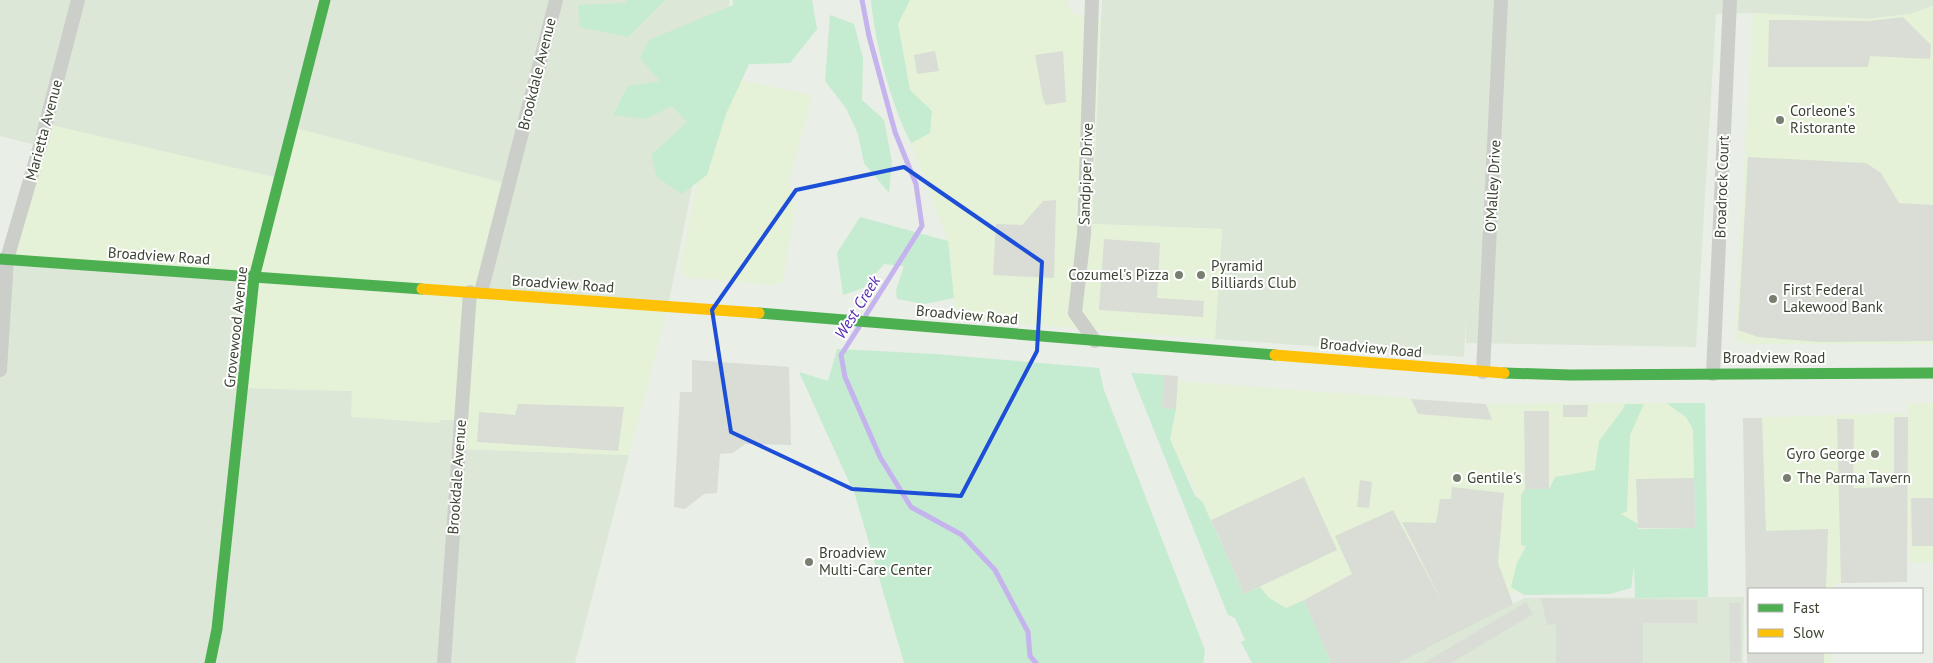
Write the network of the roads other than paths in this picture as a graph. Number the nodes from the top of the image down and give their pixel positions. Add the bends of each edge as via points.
1 (78, 0) edge
2 (325, 0) edge
3 (556, 0) edge
4 (1092, 0) edge
5 (1501, 0) edge
6 (1730, 0) edge
7 (4, 259) edge
8 (254, 278) junction
9 (475, 292) junction
10 (1095, 340) junction
11 (0, 370) edge
12 (1483, 372) junction
13 (1933, 373) edge
14 (1713, 374) junction
15 (210, 663) edge
16 (444, 663) edge

1 - 7 street, Marietta Avenue via 40,146
2 - 8 main road, Grovewood Avenue
3 - 9 street, Brookdale Avenue
4 - 10 street, Sandpiper Drive via 1084,234 1075,313
5 - 12 street, O'Malley Drive
6 - 14 street, Broadrock Court
7 - 8 main road, Broadview Road
7 - 11 street, Marietta Avenue
8 - 9 main road, Broadview Road
8 - 15 main road, Grovewood Avenue via 218,619
9 - 10 main road, Broadview Road
9 - 16 street, Brookdale Avenue
10 - 12 main road, Broadview Road
12 - 14 main road, Broadview Road
13 - 14 main road, Broadview Road

